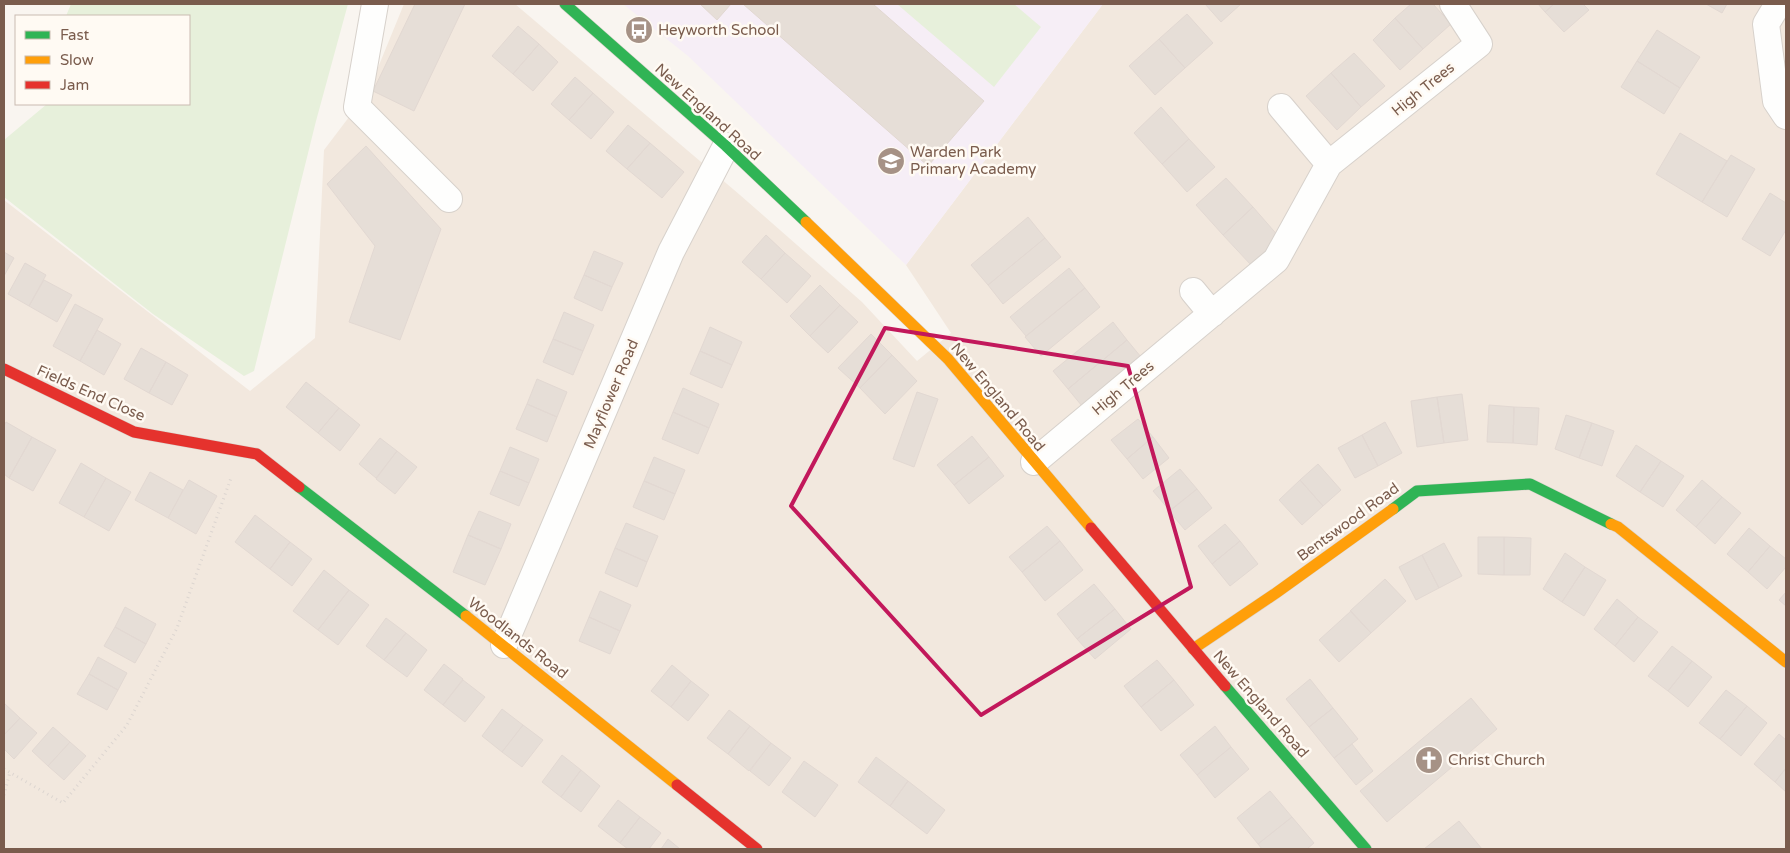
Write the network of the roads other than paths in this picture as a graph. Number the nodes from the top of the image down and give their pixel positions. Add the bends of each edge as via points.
1 (375, 4) edge
2 (565, 4) edge
3 (1453, 4) edge
4 (1778, 4) edge
5 (1281, 107) dead end
6 (1786, 116) edge
7 (726, 146) junction
8 (1329, 164) junction
9 (449, 199) dead end
10 (1193, 291) dead end
11 (1212, 314) junction
12 (4, 369) edge
13 (257, 454) joint
14 (1034, 462) junction
15 (504, 645) junction
16 (1193, 650) junction
17 (1786, 662) edge
18 (757, 849) edge
19 (1366, 849) edge

1 - 9 street via 358,107
2 - 7 street, New England Road
3 - 8 street, High Trees via 1479,44
4 - 6 street via 1766,24 1776,101
5 - 8 street
7 - 14 street, New England Road via 948,359
7 - 15 street, Mayflower Road via 671,252
8 - 11 street, High Trees via 1276,260
10 - 11 street
11 - 14 street, High Trees
12 - 13 street, Fields End Close via 134,432
13 - 15 street, Woodlands Road
14 - 16 street, New England Road
15 - 18 street, Woodlands Road
16 - 17 street, Bentswood Road via 1417,490 1530,484 1618,527
16 - 19 street, New England Road

